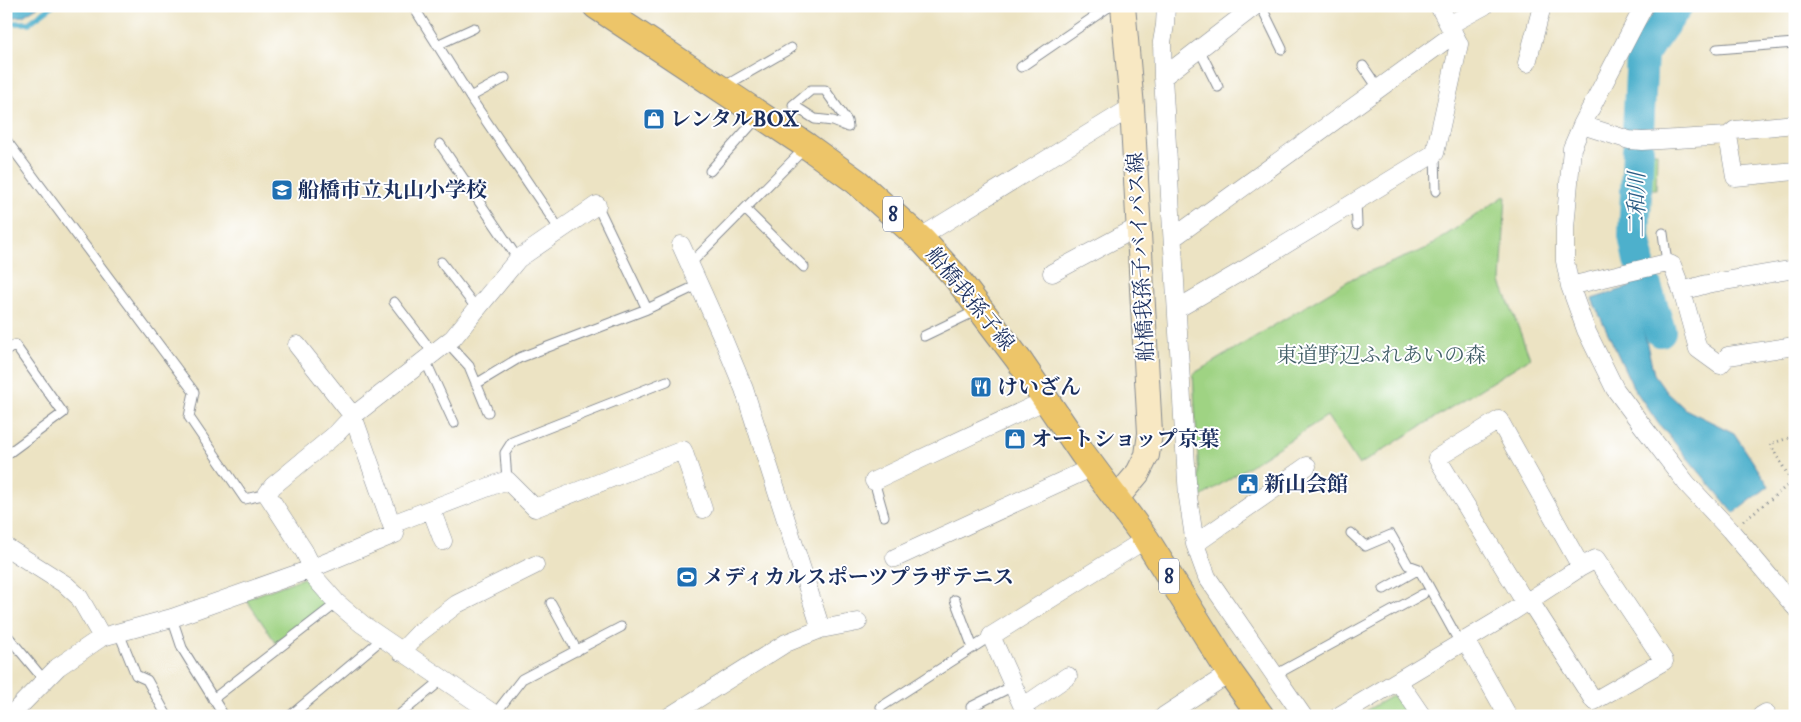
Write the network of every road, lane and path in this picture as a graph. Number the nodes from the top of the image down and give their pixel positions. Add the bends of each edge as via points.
1 (414, 6) edge
2 (596, 6) edge
3 (1110, 6) edge
4 (1123, 6) edge
5 (1166, 6) edge
6 (1255, 6) edge
7 (1261, 6) edge
8 (1439, 6) edge
9 (1484, 6) edge
10 (1542, 6) edge
11 (1642, 7) edge
12 (474, 28) dead end
13 (1451, 30) junction
14 (1795, 43) edge
15 (437, 45) junction
16 (792, 48) dead end
17 (1199, 48) junction
18 (1282, 49) dead end
19 (1717, 49) dead end
20 (1528, 63) dead end
21 (1363, 66) dead end
22 (1021, 67) dead end
23 (1163, 77) junction
24 (505, 78) dead end
25 (1218, 87) dead end
26 (720, 88) junction
27 (1378, 88) junction
28 (470, 97) junction
29 (793, 105) joint
30 (1132, 107) junction
31 (760, 114) junction
32 (1795, 124) edge
33 (1582, 125) junction
34 (1728, 136) junction
35 (6, 140) edge
36 (440, 144) dead end
37 (807, 146) junction
38 (1434, 153) junction
39 (710, 171) dead end
40 (1795, 171) edge
41 (1436, 191) dead end
42 (1356, 201) junction
43 (597, 205) joint
44 (745, 209) junction
45 (1357, 225) dead end
46 (1138, 227) junction
47 (560, 230) junction
48 (1662, 233) dead end
49 (1173, 238) junction
50 (923, 241) junction
51 (681, 245) dead end
52 (518, 259) junction
53 (694, 261) dead end
54 (441, 262) dead end
55 (1667, 263) junction
56 (804, 267) dead end
57 (1795, 269) edge
58 (1052, 273) dead end
59 (698, 285) junction
60 (1570, 286) junction
61 (1682, 291) junction
62 (394, 302) dead end
63 (477, 309) junction
64 (646, 309) junction
65 (981, 309) junction
66 (1177, 309) junction
67 (924, 336) dead end
68 (447, 342) junction
69 (297, 345) dead end
70 (1795, 346) edge
71 (6, 351) edge
72 (429, 356) junction
73 (667, 381) dead end
74 (476, 384) junction
75 (1046, 400) junction
76 (488, 412) dead end
77 (353, 416) junction
78 (454, 423) dead end
79 (1795, 436) edge
80 (6, 455) edge
81 (1307, 466) dead end
82 (1093, 467) junction
83 (507, 480) junction
84 (874, 482) joint
85 (267, 494) junction
86 (1116, 499) junction
87 (430, 509) junction
88 (703, 509) dead end
89 (884, 516) dead end
90 (392, 524) junction
91 (1730, 530) junction
92 (1351, 533) dead end
93 (1146, 540) junction
94 (442, 541) dead end
95 (1195, 544) junction
96 (6, 547) edge
97 (895, 558) dead end
98 (535, 564) dead end
99 (1581, 567) junction
100 (1419, 569) junction
101 (308, 570) junction
102 (1384, 589) dead end
103 (1423, 594) dead end
104 (955, 600) dead end
105 (1527, 601) junction
106 (337, 603) junction
107 (551, 603) dead end
108 (1795, 607) edge
109 (172, 618) junction
110 (858, 622) dead end
111 (621, 627) dead end
112 (820, 629) junction
113 (6, 634) edge
114 (110, 635) junction
115 (991, 636) junction
116 (382, 639) junction
117 (1462, 642) junction
118 (973, 648) junction
119 (577, 651) junction
120 (401, 652) junction
121 (1230, 673) junction
122 (1275, 675) junction
123 (1068, 676) dead end
124 (443, 679) junction
125 (44, 680) junction
126 (1398, 681) junction
127 (1013, 686) junction
128 (213, 699) junction
129 (971, 706) dead end
130 (881, 708) dead end
131 (1025, 711) edge
132 (496, 715) edge
133 (10, 716) edge
134 (167, 716) edge
135 (224, 716) edge
136 (290, 716) edge
137 (398, 716) edge
138 (670, 716) edge
139 (1164, 716) edge
140 (1261, 716) edge
141 (1304, 716) edge
142 (1339, 716) edge
143 (1422, 716) edge
144 (1508, 716) edge

1 - 15 lane
2 - 26 main road, 船橋我孫子線 / 8
3 - 22 lane
4 - 30 street, 船橋我孫子バイパス線
5 - 23 street
6 - 17 street
7 - 18 lane
8 - 13 street
9 - 13 street
10 - 20 street
11 - 33 street
12 - 15 lane
13 - 27 street
13 - 38 street via 1459,44
14 - 19 lane
15 - 28 lane
16 - 26 lane
17 - 23 street
17 - 25 lane
21 - 27 lane
23 - 49 street
24 - 28 lane
26 - 31 main road, 船橋我孫子線 / 8
27 - 49 street
28 - 47 lane
29 - 29 lane via 811,90 825,90 847,121 848,128 833,121 816,119
30 - 46 street, 船橋我孫子バイパス線
30 - 50 street via 929,232
31 - 37 main road, 船橋我孫子線 / 8
31 - 39 lane
32 - 34 street via 1735,130
33 - 34 street via 1636,141
33 - 60 street via 1572,148 1565,228 1565,261
34 - 40 street via 1734,177
35 - 85 lane via 194,392 189,417 245,499
36 - 52 lane
37 - 44 lane
37 - 50 main road, 船橋我孫子線 / 8 via 857,182
38 - 41 lane
38 - 42 street
42 - 45 lane
42 - 66 street
43 - 47 street
43 - 64 lane
44 - 53 lane
44 - 56 lane
46 - 58 street
46 - 86 street, 船橋我孫子バイパス線 via 1150,433 1147,455 1138,473
47 - 52 street
48 - 55 lane
49 - 66 street
50 - 65 main road, 船橋我孫子線 / 8
51 - 59 street
52 - 63 street
54 - 63 lane
55 - 60 street
55 - 61 street via 1672,266
57 - 61 street
59 - 64 lane
59 - 112 street via 744,389
60 - 91 street via 1586,330 1616,389 1688,484
61 - 70 street via 1698,349 1724,369 1728,356
62 - 72 lane
63 - 68 street
64 - 74 lane via 519,358
65 - 67 lane
65 - 75 main road, 船橋我孫子線 / 8
66 - 95 street via 1188,496
68 - 72 street
68 - 74 lane via 469,366
69 - 77 street
71 - 80 lane via 15,345 63,413
72 - 77 street
72 - 78 lane
73 - 83 lane via 512,442 505,453
74 - 76 lane
75 - 82 main road, 船橋我孫子線 / 8
75 - 84 street
77 - 85 street
77 - 90 street
79 - 91 path via 1770,444 1792,482
81 - 95 street
82 - 86 main road, 船橋我孫子線 / 8
82 - 97 street
83 - 87 street
83 - 88 street via 535,508 683,450
84 - 89 lane
85 - 101 street via 304,551
86 - 93 main road, 船橋我孫子線 / 8
87 - 90 street
87 - 94 street
90 - 101 street via 395,534
91 - 108 street
92 - 100 lane via 1365,546 1391,535 1408,565
93 - 115 street
93 - 121 main road, 船橋我孫子線 / 8
95 - 122 street via 1208,577
96 - 114 street via 66,585
98 - 120 street via 457,604
99 - 105 street
99 - 105 street via 1596,559 1664,661 1594,701
99 - 105 street via 1499,420 1437,458
100 - 102 lane
100 - 117 lane
101 - 106 street
101 - 109 street
103 - 122 lane
104 - 118 lane
105 - 117 street
106 - 116 street
106 - 128 lane
107 - 119 lane
109 - 114 street
109 - 128 lane via 182,648
110 - 112 street
111 - 119 lane
112 - 138 street via 786,643
113 - 125 lane
114 - 125 street via 68,659
114 - 134 lane via 136,675 147,680
115 - 118 lane
115 - 127 street
116 - 120 street
116 - 136 lane
117 - 126 street
117 - 144 street
118 - 130 lane
119 - 132 lane via 522,679
120 - 124 street
121 - 139 street
121 - 140 main road, 船橋我孫子線 / 8
122 - 141 street
123 - 131 street
124 - 132 street
124 - 137 lane
125 - 133 street
126 - 142 street
126 - 143 street
127 - 129 lane
127 - 131 street
128 - 135 lane

